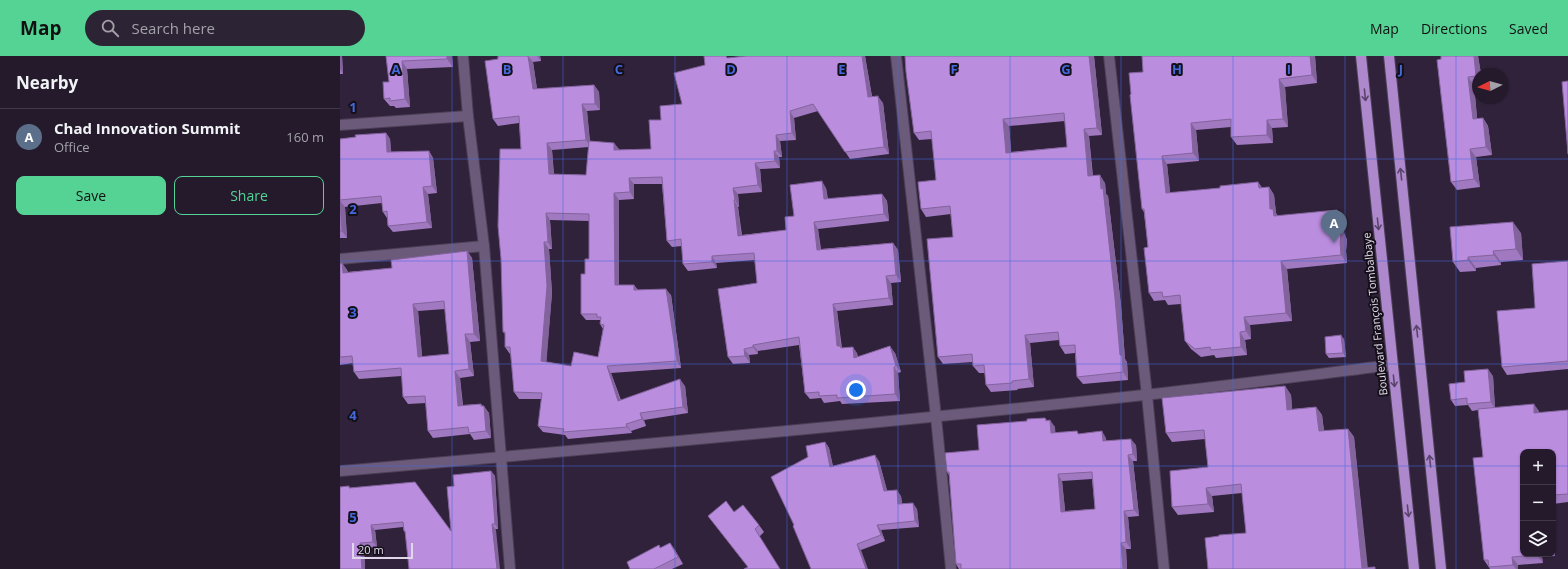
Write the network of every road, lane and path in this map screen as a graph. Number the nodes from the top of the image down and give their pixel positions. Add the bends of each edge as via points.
1 (463, 56) edge
2 (896, 56) edge
3 (1109, 56) edge
4 (1361, 56) edge
5 (1389, 56) edge
6 (468, 116) junction
7 (340, 125) edge
8 (484, 246) junction
9 (340, 259) edge
10 (1392, 365) junction
11 (1147, 395) junction
12 (936, 417) junction
13 (501, 457) junction
14 (340, 471) edge
15 (510, 569) edge
16 (951, 569) edge
17 (1164, 569) edge
18 (1414, 569) edge
19 (1441, 569) edge

1 - 6 street
2 - 12 street
3 - 11 street
4 -> 10 main road, Boulevard François Tombalbaye
19 -> 5 main road
6 - 7 street
6 - 8 street
8 - 9 street
8 - 13 street
10 - 11 street
10 -> 18 main road, Boulevard François Tombalbaye
11 - 12 street
11 - 17 street
12 - 13 street
12 - 16 street
13 - 14 street
13 - 15 street

